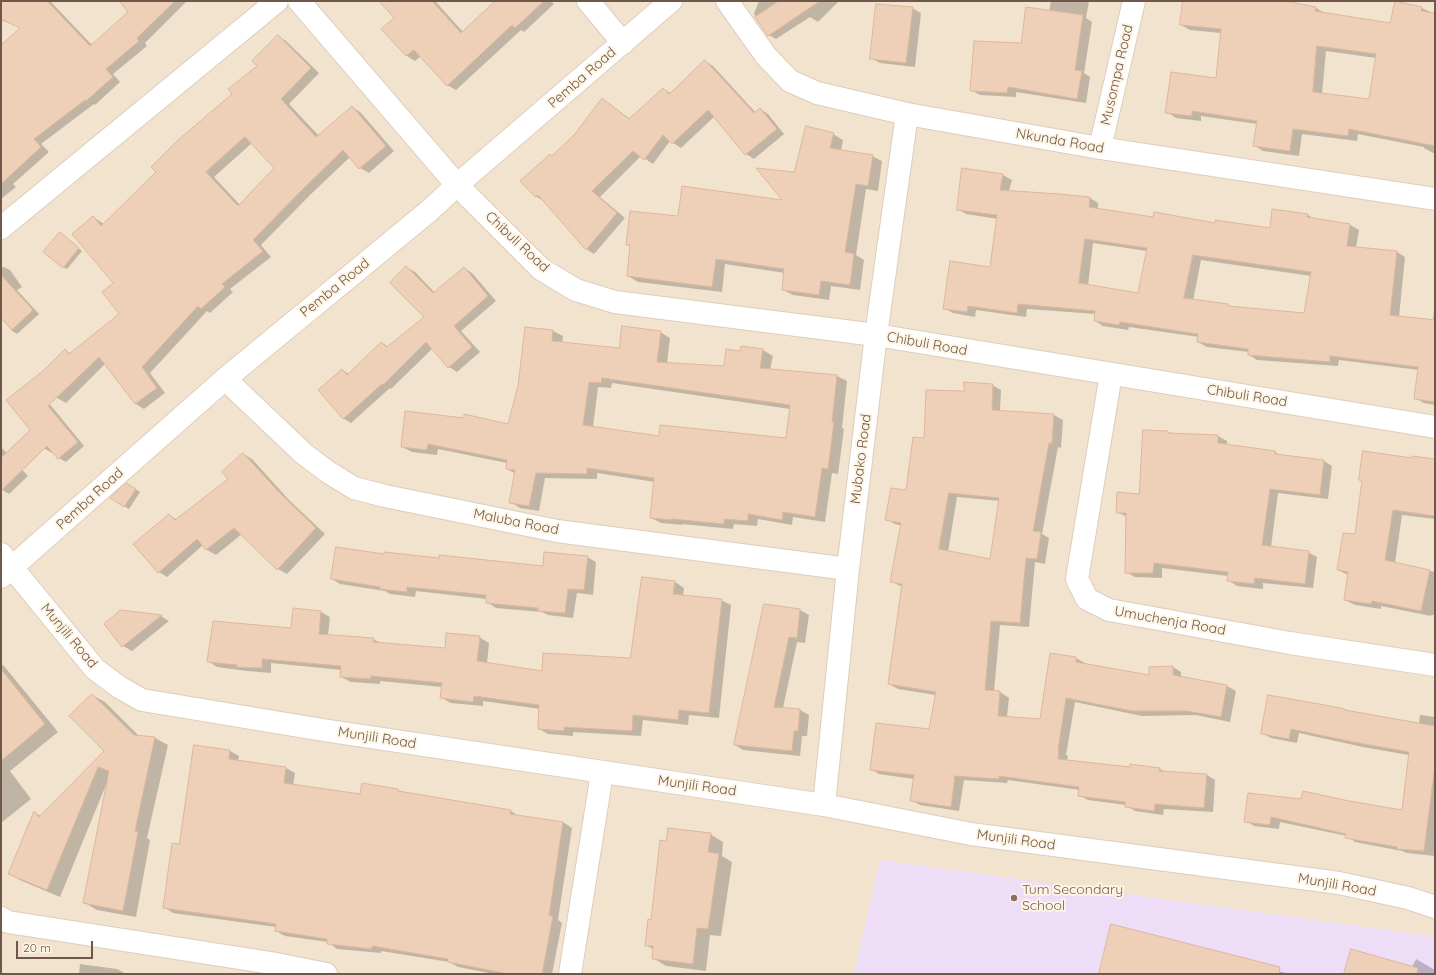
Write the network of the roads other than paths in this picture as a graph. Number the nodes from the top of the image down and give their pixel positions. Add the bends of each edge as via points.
1 (276, 1) edge
2 (299, 1) edge
3 (588, 1) edge
4 (671, 1) edge
5 (727, 1) edge
6 (1134, 1) edge
7 (623, 43) junction
8 (907, 114) junction
9 (1100, 148) junction
10 (457, 185) junction
11 (1435, 199) edge
12 (1, 228) edge
13 (876, 335) junction
14 (1111, 374) junction
15 (225, 379) junction
16 (1435, 427) edge
17 (5, 567) edge
18 (848, 569) junction
19 (1435, 665) edge
20 (602, 773) junction
21 (824, 805) junction
22 (1435, 907) edge
23 (1, 918) edge
24 (326, 974) edge
25 (570, 974) edge

1 - 12 street
2 - 10 street, Chibuli Road
3 - 7 street
4 - 7 street, Pemba Road
5 - 8 street, Nkunda Road via 766,56 790,81 817,93
6 - 9 street, Musompa Road
7 - 10 street, Pemba Road
8 - 9 street, Nkunda Road
8 - 13 street, Mubako Road
9 - 11 street, Nkunda Road
10 - 13 street, Chibuli Road via 541,269 576,290 615,302
10 - 15 street, Pemba Road
13 - 14 street, Chibuli Road
13 - 18 street, Mubako Road
14 - 16 street, Chibuli Road
14 - 19 street, Umuchenja Road via 1077,579 1087,599 1109,610
15 - 17 street, Pemba Road
15 - 18 street, Maluba Road via 304,454 354,488 557,531
17 - 20 street, Munjili Road via 95,669 118,687 142,700
18 - 21 street, Mubako Road
20 - 21 street, Munjili Road
20 - 25 street
21 - 22 street, Munjili Road via 972,834 1339,883 1408,898
23 - 24 street via 8,922

